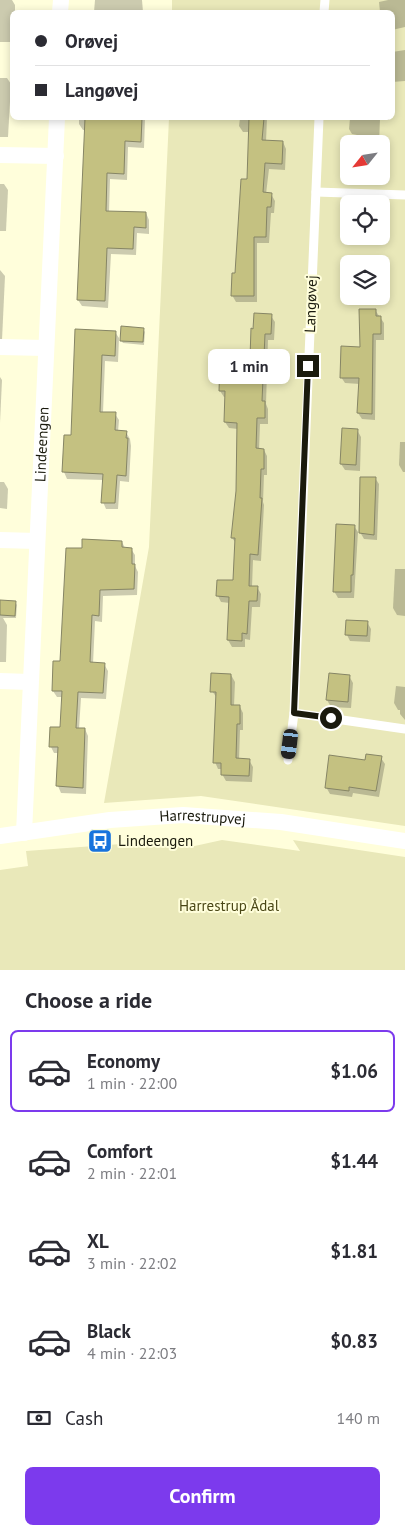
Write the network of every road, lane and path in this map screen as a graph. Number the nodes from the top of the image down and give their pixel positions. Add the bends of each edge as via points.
1 (57, 120) edge
2 (319, 120) edge
3 (0, 155) edge
4 (56, 156) junction
5 (316, 192) junction
6 (405, 195) edge
7 (0, 347) edge
8 (46, 348) junction
9 (0, 540) edge
10 (37, 541) junction
11 (0, 681) edge
12 (30, 682) junction
13 (294, 713) junction
14 (405, 729) edge
15 (288, 760) dead end
16 (24, 833) junction
17 (0, 836) edge
18 (405, 841) edge

1 - 4 street, Lindeengen
2 - 5 lane, Langøvej
3 - 4 street
4 - 8 street, Lindeengen
5 - 6 lane
5 - 13 lane, Langøvej
7 - 8 street
8 - 10 street, Lindeengen
9 - 10 street
10 - 12 street, Lindeengen
11 - 12 street
12 - 16 street, Lindeengen
13 - 14 lane
13 - 15 lane, Langøvej
16 - 17 street, Harrestrupvej
16 - 18 street, Harrestrupvej via 110,820 183,815 281,822

